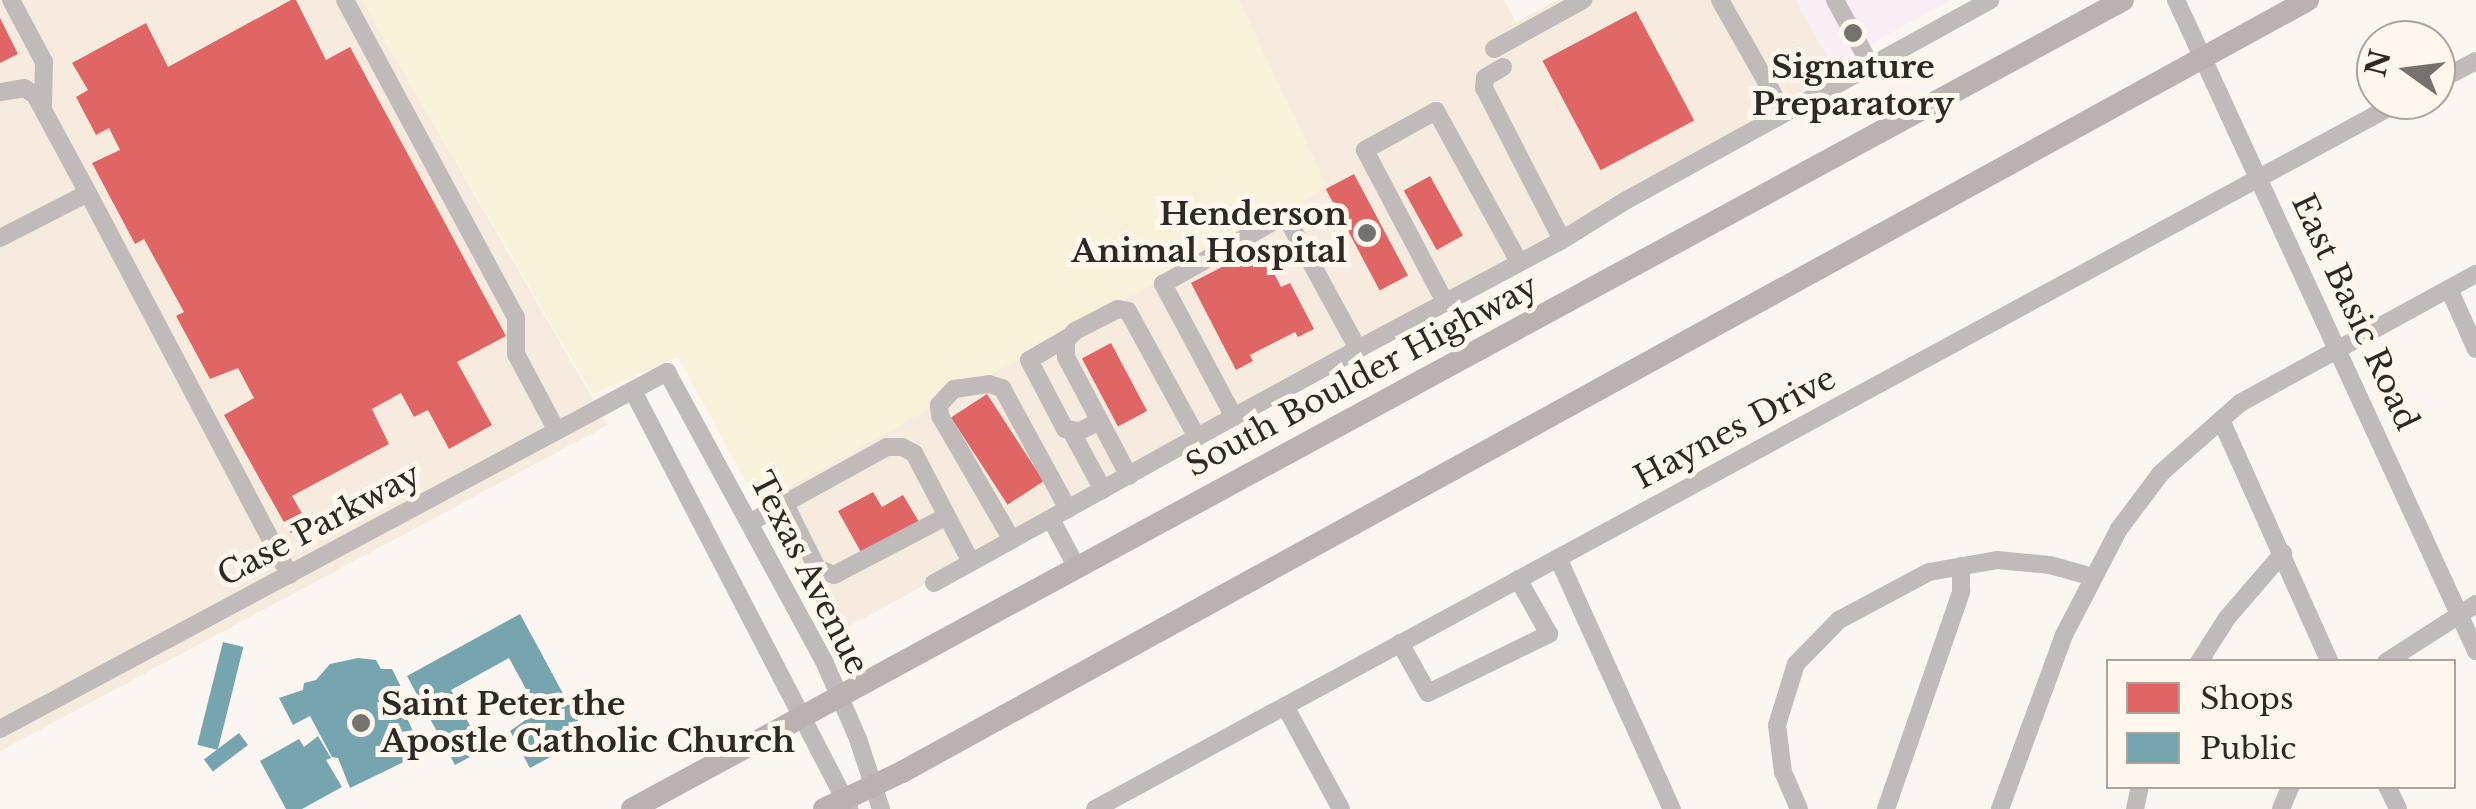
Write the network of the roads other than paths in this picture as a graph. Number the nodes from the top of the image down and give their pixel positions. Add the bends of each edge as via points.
1 (12, 0) edge
2 (345, 0) edge
3 (1583, 0) edge
4 (1720, 0) edge
5 (1835, 0) edge
6 (1990, 0) edge
7 (2122, 0) edge
8 (2176, 0) edge
9 (2308, 0) edge
10 (1494, 49) dead end
11 (2203, 57) junction
12 (1504, 66) dead end
13 (1872, 66) junction
14 (0, 92) edge
15 (43, 105) junction
16 (1784, 112) junction
17 (2366, 120) edge
18 (2260, 177) junction
19 (88, 193) junction
20 (0, 238) edge
21 (1562, 240) junction
22 (1519, 262) junction
23 (2476, 274) edge
24 (2448, 289) junction
25 (1445, 302) junction
26 (1069, 337) junction
27 (2338, 348) junction
28 (2476, 349) edge
29 (1358, 350) junction
30 (667, 372) joint
31 (632, 391) junction
32 (1234, 417) junction
33 (2221, 420) junction
34 (1100, 421) junction
35 (557, 431) junction
36 (1071, 431) junction
37 (1197, 438) junction
38 (1129, 476) junction
39 (1103, 490) junction
40 (785, 504) junction
41 (1068, 509) junction
42 (947, 516) junction
43 (1051, 519) junction
44 (751, 522) junction
45 (1012, 540) junction
46 (2283, 553) junction
47 (1558, 558) junction
48 (971, 562) junction
49 (1960, 566) junction
50 (1077, 568) junction
51 (289, 575) junction
52 (2093, 578) junction
53 (1518, 579) junction
54 (934, 583) dead end
55 (2468, 609) edge
56 (1400, 643) junction
57 (2476, 650) edge
58 (2201, 659) edge
59 (2329, 659) edge
60 (2391, 659) edge
61 (839, 697) junction
62 (1285, 706) junction
63 (802, 719) junction
64 (0, 730) edge
65 (874, 785) junction
66 (840, 805) edge
67 (632, 809) edge
68 (881, 809) edge
69 (1095, 809) edge
70 (1341, 809) edge
71 (1672, 809) edge
72 (1799, 809) edge
73 (1886, 809) edge
74 (2000, 809) edge

1 - 15 street via 44,62
2 - 35 street via 516,318 516,354
3 - 10 street
4 - 16 street
5 - 13 street
6 - 13 street
7 - 50 main road, South Boulder Highway
8 - 11 street, East Basic Road
9 - 11 main road
11 - 18 street, East Basic Road
11 - 65 main road
12 - 21 street via 1485,78 1484,88
13 - 16 street
14 - 15 street via 24,88
15 - 19 street
16 - 21 street
17 - 18 street, Haynes Drive
18 - 27 street, East Basic Road
18 - 47 street, Haynes Drive
19 - 20 street
19 - 51 street
21 - 22 street
22 - 25 street
22 - 25 street via 1436,111 1365,150
23 - 24 street
24 - 27 street
24 - 28 street
25 - 29 street
26 - 34 street via 1066,357
26 - 36 street via 1030,360
26 - 37 street via 1118,308 1128,311
27 - 33 street
27 - 55 street, East Basic Road
29 - 32 street
29 - 32 street via 1285,215 1163,284
30 - 31 street, Case Parkway
30 - 44 street, Texas Avenue
31 - 35 street, Case Parkway
31 - 63 street
32 - 37 street
33 - 46 street
33 - 52 street via 2161,473
34 - 36 street
34 - 38 street
35 - 51 street, Case Parkway
36 - 39 street
37 - 38 street
38 - 39 street
39 - 41 street
40 - 42 street via 895,446 914,453
40 - 42 street via 817,568 834,576
40 - 44 street
41 - 43 street
41 - 45 street via 1002,388 954,390 939,405 940,416
42 - 48 street
43 - 45 street
43 - 50 street
44 - 61 street, Texas Avenue
45 - 48 street
46 - 58 street
46 - 59 street
47 - 53 street, Haynes Drive
47 - 71 street
48 - 54 street
49 - 52 street via 1998,560
49 - 72 street via 1930,572 1839,620 1796,664 1777,726 1782,772
49 - 73 street via 1961,592
50 - 61 main road, South Boulder Highway
51 - 64 street, Case Parkway
52 - 74 street via 2064,635
53 - 56 street, Haynes Drive
53 - 56 street via 1549,634 1428,693
55 - 57 street, East Basic Road
55 - 60 street
56 - 62 street, Haynes Drive
61 - 63 main road, South Boulder Highway
61 - 65 street, Texas Avenue
62 - 69 street, Haynes Drive
62 - 70 street
63 - 66 street
63 - 67 main road, South Boulder Highway
65 - 66 main road
65 - 68 street, Texas Avenue

